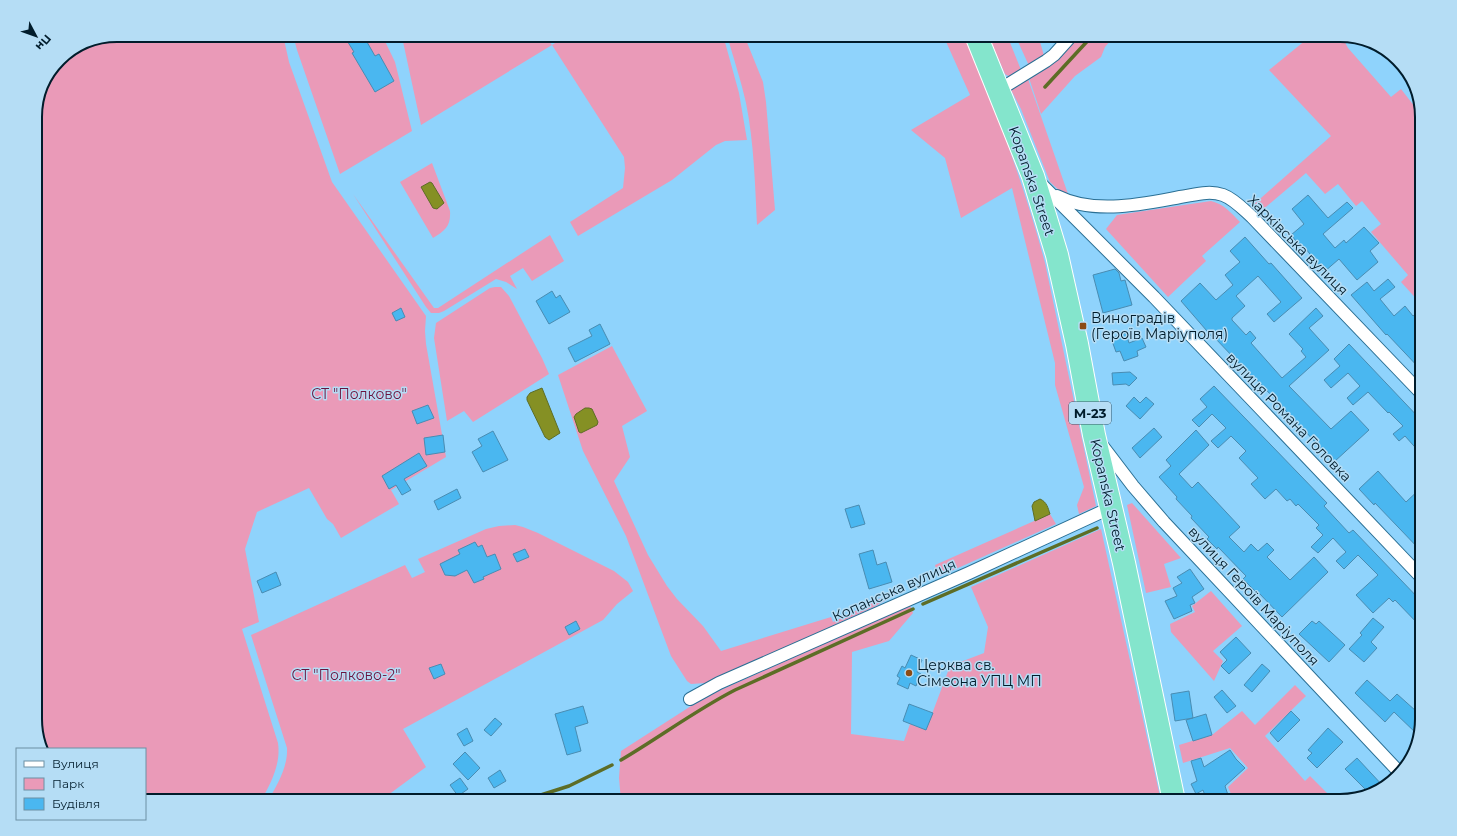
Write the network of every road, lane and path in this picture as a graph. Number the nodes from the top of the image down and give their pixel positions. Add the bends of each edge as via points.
1 (979, 42) edge
2 (1065, 42) edge
3 (999, 90) junction
4 (1033, 176) junction
5 (1050, 193) junction
6 (1415, 387) edge
7 (1094, 435) junction
8 (1110, 508) junction
9 (1415, 571) edge
10 (690, 699) dead end
11 (1396, 769) edge
12 (1173, 794) edge

1 - 3 highway, Kopanska Street / М-23
2 - 3 street via 1046,61
3 - 4 highway, Kopanska Street / М-23
4 - 5 street, вулиця Романа Головка
4 - 7 highway, Kopanska Street / М-23 via 1064,286
5 - 6 street, Харківська вулиця via 1072,202 1102,206 1131,206 1205,193 1230,198 1252,217
5 - 9 street, вулиця Романа Головка via 1144,287
7 - 8 highway, Kopanska Street / М-23
7 - 11 street, вулиця Героїв Маріуполя via 1164,522
8 - 10 street, Копанська вулиця
8 - 12 highway, Kopanska Street / М-23

